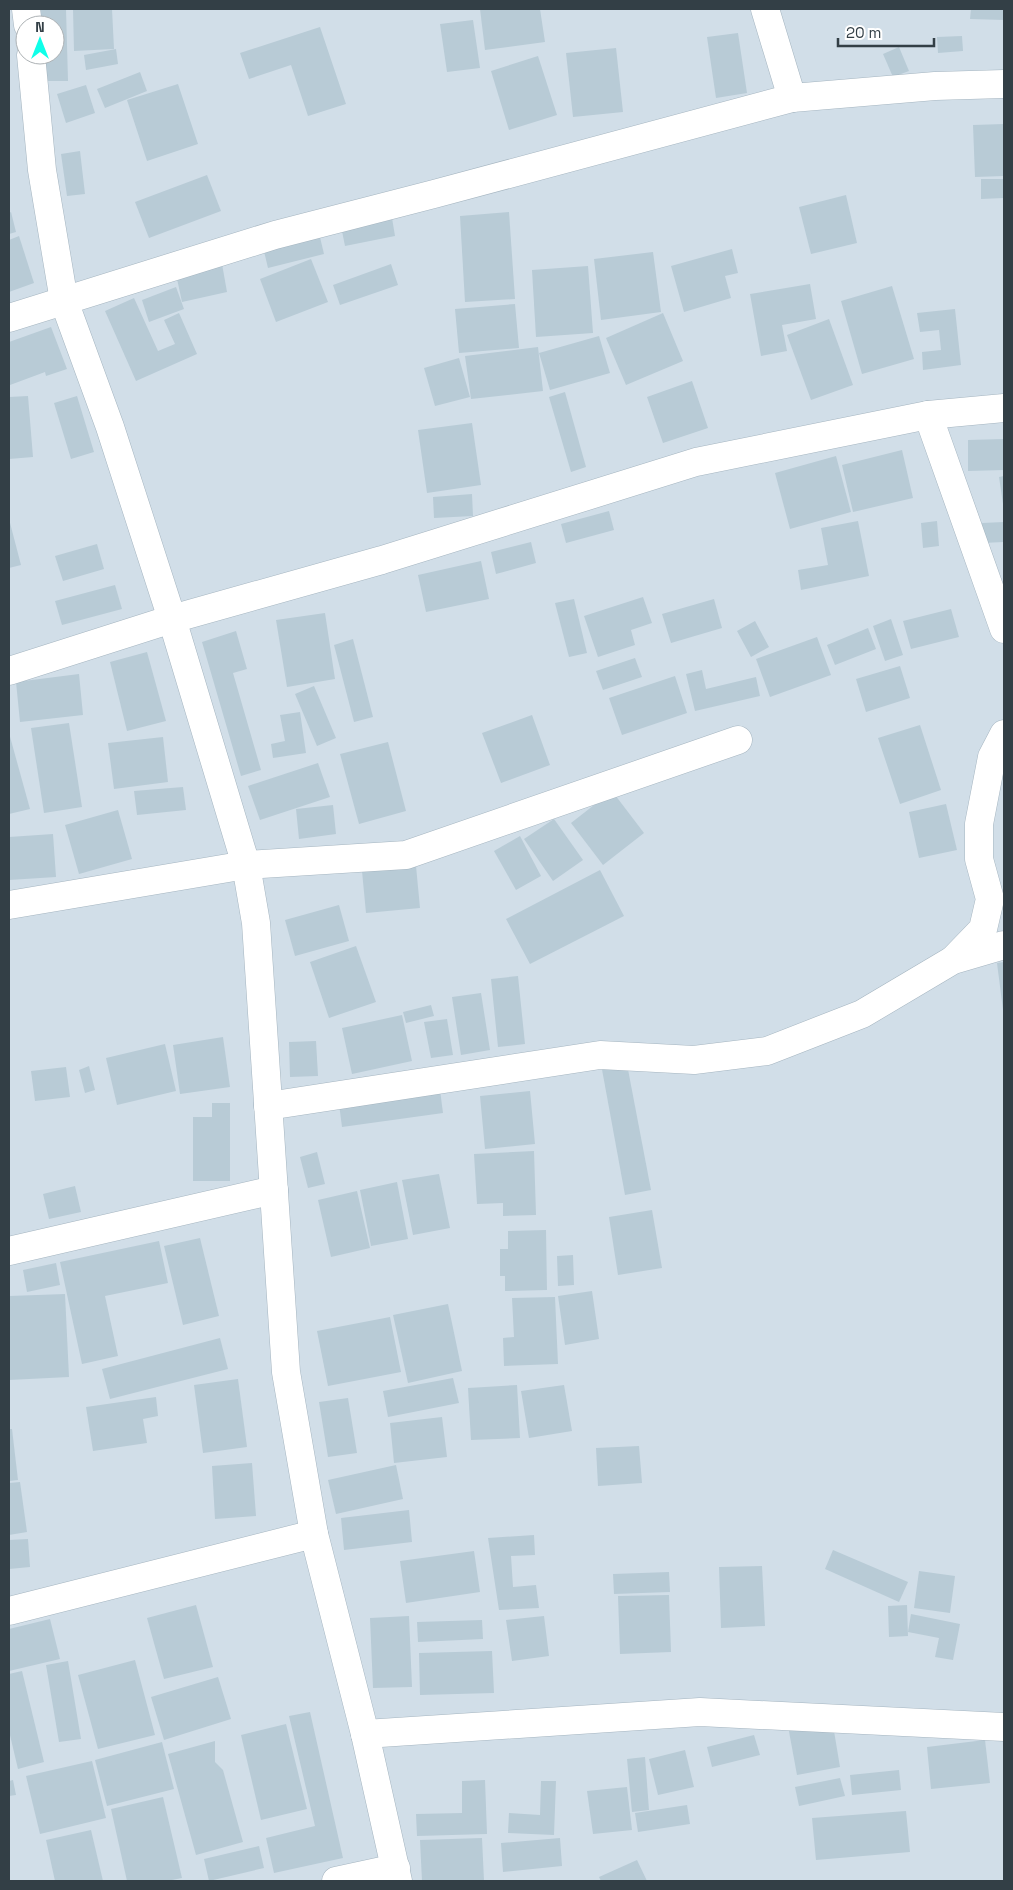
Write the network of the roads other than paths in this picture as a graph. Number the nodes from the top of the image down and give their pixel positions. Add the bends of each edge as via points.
1 (765, 9) edge
2 (32, 65) edge
3 (1004, 84) edge
4 (792, 98) junction
5 (64, 301) junction
6 (9, 318) edge
7 (1004, 408) edge
8 (928, 415) junction
9 (172, 619) junction
10 (1004, 629) edge
11 (9, 671) edge
12 (1004, 734) edge
13 (738, 740) dead end
14 (246, 865) junction
15 (9, 905) edge
16 (1004, 945) edge
17 (953, 960) junction
18 (268, 1106) junction
19 (274, 1190) junction
20 (9, 1251) edge
21 (314, 1534) junction
22 (9, 1611) edge
23 (1004, 1727) edge
24 (365, 1734) junction
25 (397, 1875) edge
26 (336, 1881) edge

1 - 4 street
2 - 5 street via 42,170
3 - 4 street
4 - 5 street via 275,235
5 - 6 street
5 - 9 street via 110,427
7 - 8 street
8 - 9 street via 696,462 382,560
8 - 10 street
9 - 11 street
9 - 14 street
12 - 17 street via 992,757 979,824 979,859 990,899 983,929
13 - 14 street via 406,854
14 - 15 street
14 - 18 street via 256,923
16 - 17 street
17 - 18 street via 862,1014 767,1051 694,1060 600,1055
18 - 19 street
19 - 20 street
19 - 21 street via 286,1372
21 - 22 street
21 - 24 street
23 - 24 street via 700,1712
24 - 25 street
25 - 26 street

